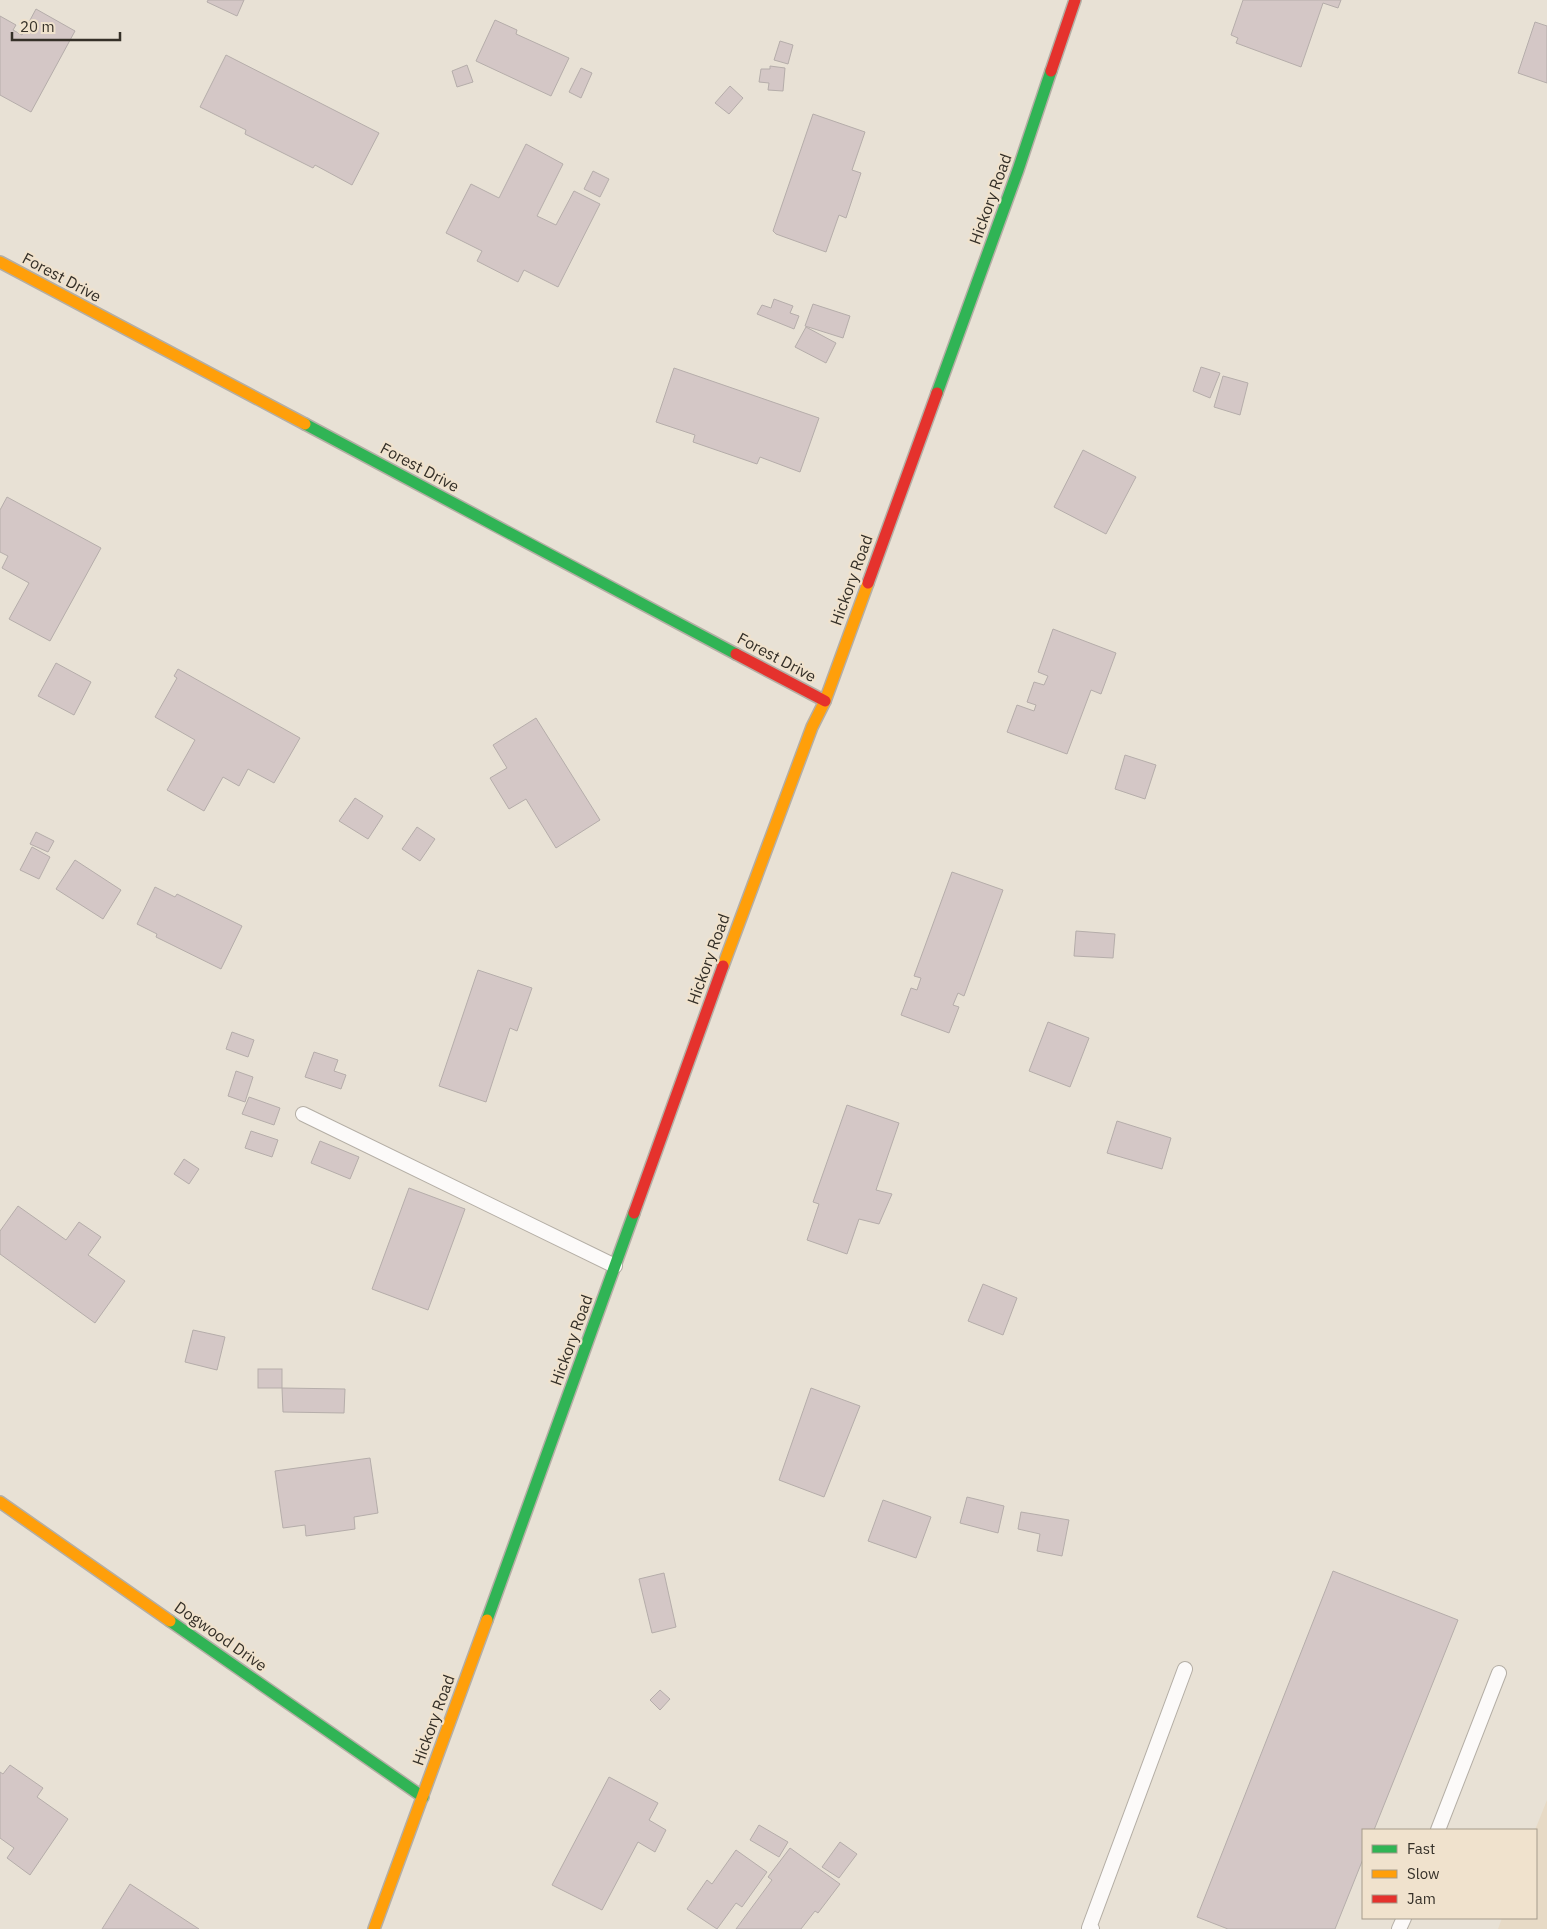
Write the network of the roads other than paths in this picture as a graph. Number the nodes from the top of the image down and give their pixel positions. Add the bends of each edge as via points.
1 (1075, 0) edge
2 (0, 262) edge
3 (824, 701) junction
4 (303, 1114) dead end
5 (615, 1266) junction
6 (0, 1502) edge
7 (1185, 1669) dead end
8 (1499, 1673) dead end
9 (423, 1798) junction
10 (1438, 1829) edge
11 (374, 1929) edge
12 (1092, 1929) edge

1 - 3 street, Hickory Road via 1018,170
2 - 3 street, Forest Drive
3 - 5 street, Hickory Road via 744,907
4 - 5 lane
5 - 9 street, Hickory Road
6 - 9 street, Dogwood Drive
7 - 12 lane via 1089,1928
8 - 10 lane
9 - 11 street, Hickory Road

